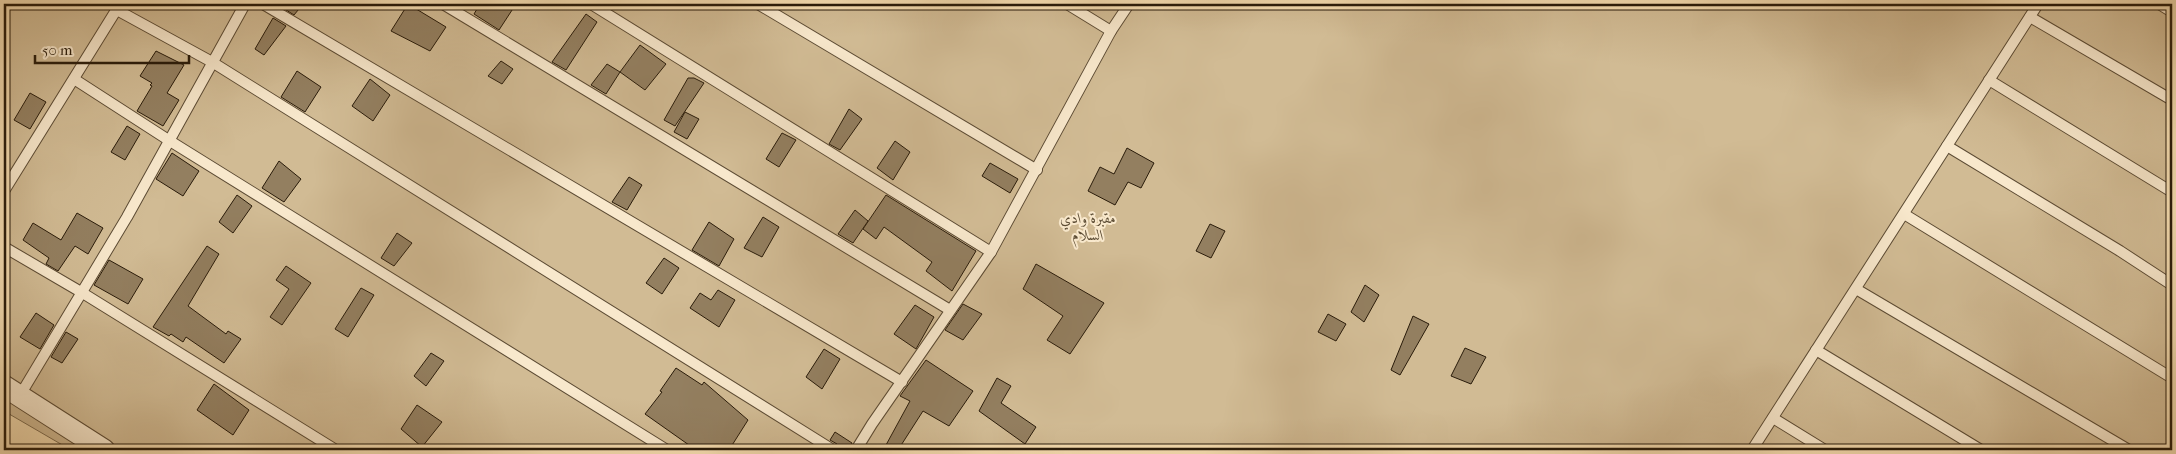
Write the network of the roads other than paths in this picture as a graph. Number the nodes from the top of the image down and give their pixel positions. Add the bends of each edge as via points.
1 (245, 4) edge
2 (262, 4) edge
3 (443, 4) edge
4 (591, 4) edge
5 (758, 4) edge
6 (1067, 4) edge
7 (1129, 4) edge
8 (2038, 4) edge
9 (2159, 4) edge
10 (119, 7) edge
11 (2172, 12) edge
12 (2030, 17) junction
13 (1112, 31) junction
14 (212, 62) junction
15 (74, 79) junction
16 (1990, 80) junction
17 (2172, 100) edge
18 (170, 141) junction
19 (1947, 146) junction
20 (1037, 170) junction
21 (4, 191) edge
22 (2172, 192) edge
23 (1904, 214) junction
24 (4, 247) edge
25 (991, 252) junction
26 (2172, 285) edge
27 (1856, 289) junction
28 (81, 292) junction
29 (950, 310) junction
30 (1816, 350) junction
31 (2172, 378) edge
32 (902, 382) junction
33 (12, 392) edge
34 (1773, 418) junction
35 (104, 450) edge
36 (336, 450) edge
37 (667, 450) edge
38 (833, 450) edge
39 (856, 450) edge
40 (1752, 450) edge
41 (1825, 450) edge
42 (1981, 450) edge
43 (2129, 450) edge

1 - 14 lane
2 - 32 lane
3 - 29 lane
4 - 25 lane
5 - 20 lane
6 - 13 lane
7 - 13 lane
8 - 12 lane
9 - 11 lane
10 - 14 lane
10 - 15 lane
12 - 16 lane
12 - 17 lane
13 - 20 lane
14 - 18 lane
14 - 38 lane
15 - 18 lane
15 - 21 lane
16 - 19 lane
16 - 22 lane
18 - 28 lane
18 - 37 lane
19 - 23 lane
19 - 26 lane
20 - 25 lane
23 - 27 lane
23 - 31 lane
24 - 28 lane
25 - 29 lane
27 - 30 lane
27 - 43 lane
28 - 33 lane
28 - 36 lane
29 - 32 lane
30 - 34 lane
30 - 42 lane
32 - 39 lane
33 - 35 street
34 - 40 lane
34 - 41 lane

